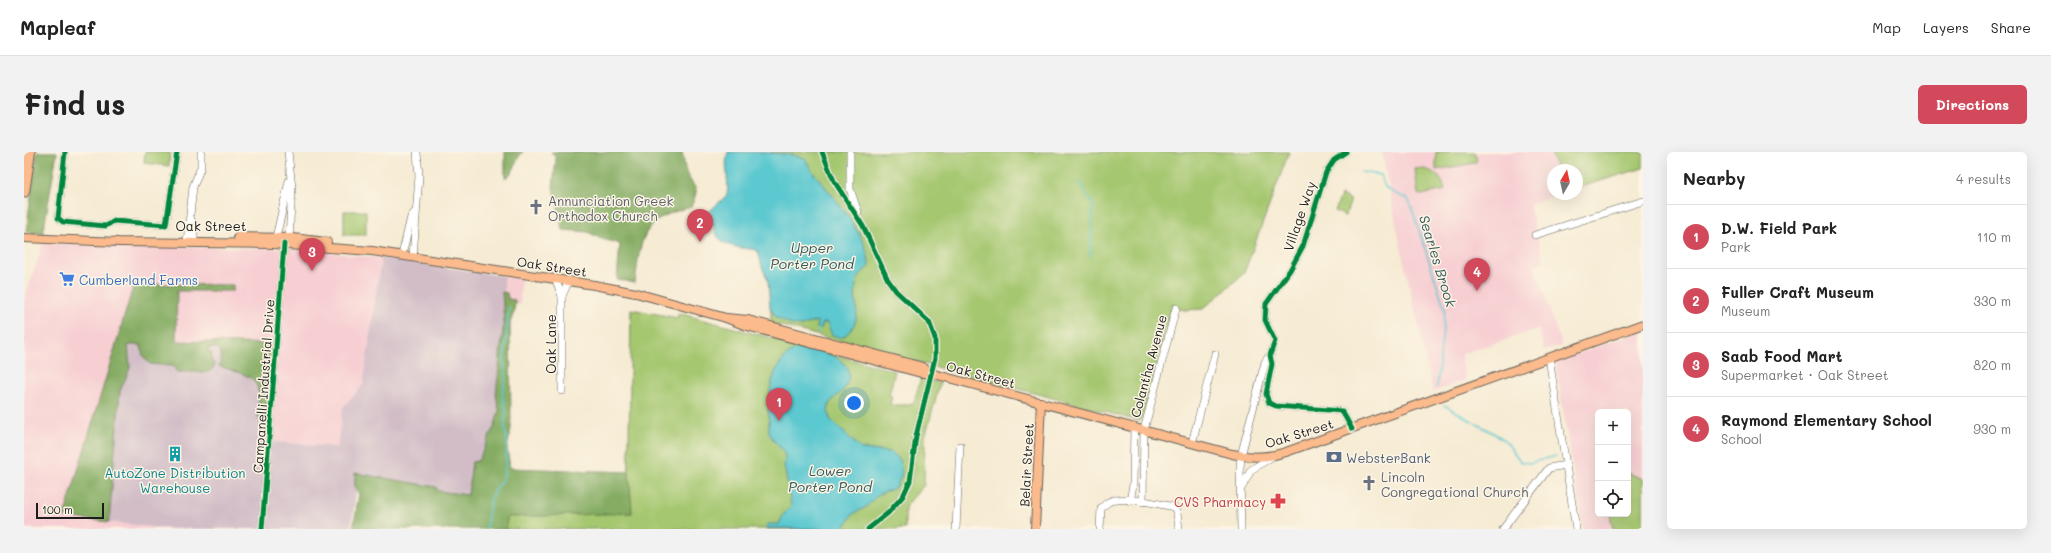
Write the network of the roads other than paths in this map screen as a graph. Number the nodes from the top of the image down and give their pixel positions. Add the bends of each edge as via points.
1 (30, 152) edge
2 (65, 152) edge
3 (177, 152) edge
4 (288, 152) edge
5 (418, 152) edge
6 (822, 152) edge
7 (850, 152) edge
8 (1346, 152) edge
9 (200, 154) edge
10 (290, 177) junction
11 (24, 192) edge
12 (1643, 201) edge
13 (415, 212) junction
14 (862, 223) junction
15 (1535, 235) dead end
16 (24, 238) edge
17 (276, 238) junction
18 (190, 240) junction
19 (287, 241) junction
20 (402, 256) junction
21 (412, 257) junction
22 (556, 278) junction
23 (569, 280) junction
24 (562, 296) junction
25 (1176, 308) dead end
26 (1643, 324) edge
27 (1216, 354) dead end
28 (1270, 355) junction
29 (1549, 358) junction
30 (930, 373) junction
31 (562, 391) dead end
32 (1041, 402) junction
33 (1134, 427) junction
34 (1352, 429) junction
35 (1144, 430) junction
36 (1192, 443) junction
37 (960, 446) dead end
38 (1241, 456) junction
39 (1273, 456) junction
40 (1566, 465) junction
41 (1240, 493) junction
42 (1130, 501) junction
43 (1143, 502) junction
44 (1575, 528) edge
45 (262, 529) edge
46 (868, 529) edge
47 (956, 529) edge
48 (1034, 529) edge
49 (1100, 529) edge
50 (1179, 529) edge
51 (1241, 529) edge
52 (1503, 529) edge

1 - 11 highway
2 - 3 street via 58,218 63,222 106,226 114,221 166,225
4 - 10 street, Campanelli Industrial Drive
5 - 13 street
6 - 14 street via 837,185
7 - 14 street via 850,189
8 - 28 street, Village Way via 1334,160 1326,172 1303,246 1265,307 1266,324 1275,342
9 - 18 street via 201,167 193,187 191,218 194,227
10 - 17 street
10 - 19 street, Campanelli Industrial Drive via 292,188
12 - 15 street
13 - 20 street via 411,217
13 - 21 street via 417,219
14 - 30 street via 892,285 932,326 936,345
16 - 18 main road, Oak Street via 64,241
17 - 18 main road, Oak Street
17 - 19 main road, Oak Street
18 - 19 main road, Oak Street
19 - 20 main road, Oak Street via 347,244
19 - 45 street, Campanelli Industrial Drive
20 - 21 main road, Oak Street
21 - 22 main road, Oak Street
22 - 23 main road, Oak Street
22 - 24 street, Oak Lane
23 - 24 street, Oak Lane
23 - 30 main road, Oak Street via 631,292 747,326 772,330 880,359 921,373
24 - 31 street, Oak Lane
25 - 35 street, Colantha Avenue
26 - 29 main road, Oak Street
27 - 36 street
28 - 34 street, Village Way via 1272,364 1266,394 1269,403 1342,411
28 - 38 street via 1266,357
29 - 34 main road, Oak Street
29 - 40 street
30 - 32 main road, Oak Street
30 - 46 street via 916,436 910,481 903,496 888,514
32 - 33 main road, Oak Street
32 - 48 main road, Belair Street
33 - 35 main road, Oak Street
33 - 42 street via 1133,485
34 - 39 main road, Oak Street
35 - 36 main road, Oak Street
35 - 43 street, Colantha Avenue
36 - 38 main road, Oak Street
37 - 47 street
38 - 39 main road, Oak Street
38 - 41 street
39 - 41 street via 1251,470 1244,480
40 - 44 street
40 - 52 street via 1550,468
41 - 51 street
42 - 43 street
42 - 49 street via 1113,500 1106,503 1101,509
43 - 50 street via 1174,507

